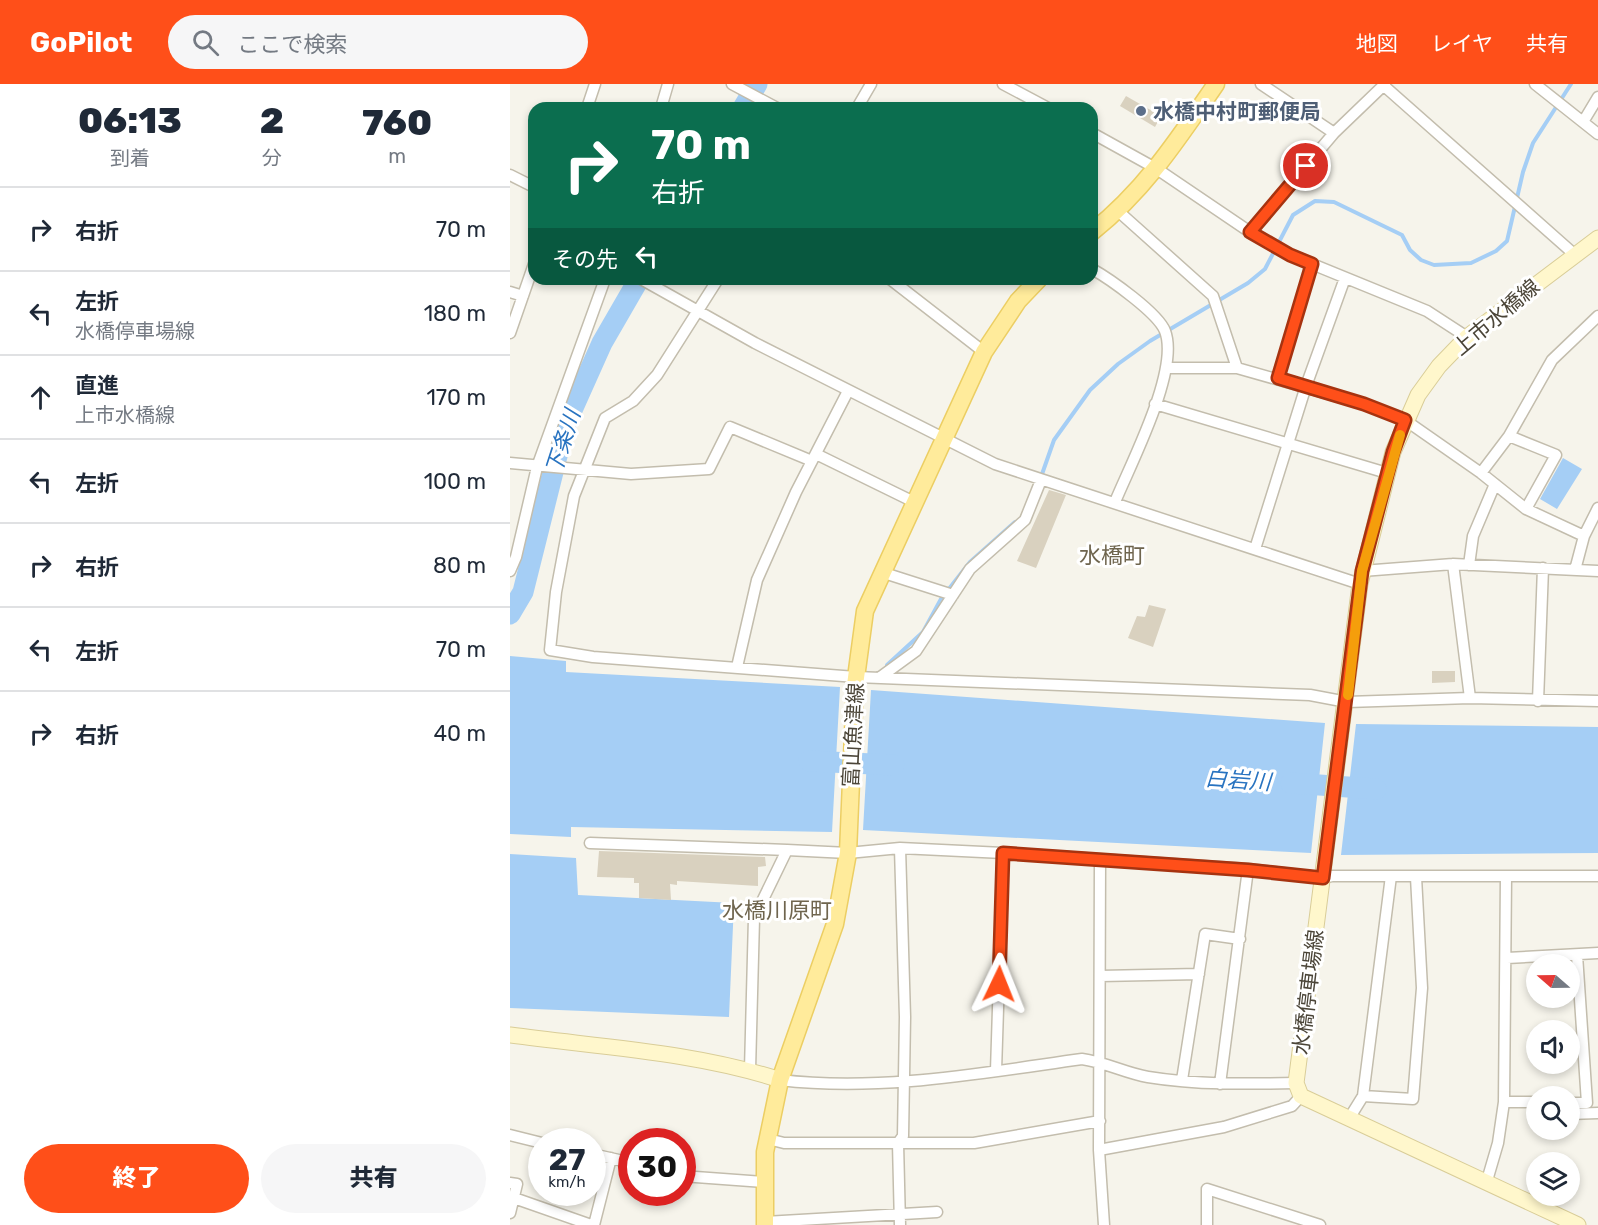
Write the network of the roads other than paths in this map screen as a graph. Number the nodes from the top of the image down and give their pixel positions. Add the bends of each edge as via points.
1 (595, 84) edge
2 (669, 84) edge
3 (871, 84) edge
4 (1003, 84) edge
5 (1216, 84) edge
6 (1261, 84) edge
7 (1535, 84) edge
8 (1384, 85) edge
9 (737, 86) edge
10 (1598, 97) edge
11 (589, 102) edge
12 (663, 102) edge
13 (766, 102) edge
14 (860, 102) edge
15 (1037, 102) edge
16 (1583, 122) junction
17 (1334, 133) junction
18 (1598, 134) edge
19 (1098, 136) edge
20 (1157, 169) junction
21 (510, 175) edge
22 (528, 184) edge
23 (1118, 212) junction
24 (1098, 227) edge
25 (1250, 232) junction
26 (1598, 238) edge
27 (1574, 254) junction
28 (1312, 264) junction
29 (1098, 272) edge
30 (1345, 278) junction
31 (528, 281) edge
32 (603, 285) edge
33 (650, 285) edge
34 (714, 285) edge
35 (898, 285) edge
36 (1033, 285) edge
37 (510, 292) edge
38 (523, 296) junction
39 (698, 313) junction
40 (1598, 316) edge
41 (510, 333) edge
42 (1467, 337) junction
43 (984, 352) junction
44 (1168, 368) junction
45 (1237, 368) junction
46 (1278, 378) junction
47 (1306, 387) junction
48 (848, 391) junction
49 (1155, 404) junction
50 (1405, 420) junction
51 (1509, 436) junction
52 (942, 439) junction
53 (1289, 444) junction
54 (814, 458) junction
55 (510, 463) edge
56 (541, 466) junction
57 (583, 469) junction
58 (1481, 472) junction
59 (1387, 473) junction
60 (1041, 480) junction
61 (1496, 484) junction
62 (914, 502) junction
63 (1115, 502) junction
64 (1598, 508) edge
65 (1526, 509) junction
66 (1584, 536) junction
67 (1255, 549) junction
68 (1453, 564) junction
69 (1469, 565) junction
70 (1543, 568) junction
71 (1575, 570) junction
72 (510, 571) edge
73 (1598, 571) edge
74 (881, 572) junction
75 (1361, 577) junction
76 (953, 595) junction
77 (737, 667) junction
78 (879, 678) junction
79 (855, 681) junction
80 (1470, 698) junction
81 (1538, 701) junction
82 (1598, 701) edge
83 (1346, 706) junction
84 (590, 843) dead end
85 (848, 846) junction
86 (900, 848) junction
87 (787, 850) junction
88 (1003, 853) junction
89 (1100, 860) junction
90 (1248, 870) junction
91 (1324, 871) junction
92 (1391, 876) junction
93 (1506, 876) junction
94 (1598, 876) edge
95 (1416, 877) junction
96 (1240, 939) junction
97 (1598, 953) edge
98 (1580, 955) edge
99 (1526, 957) edge
100 (1507, 958) junction
101 (1199, 975) junction
102 (1100, 976) junction
103 (1580, 988) edge
104 (510, 1035) edge
105 (1102, 1061) junction
106 (750, 1070) junction
107 (996, 1071) junction
108 (780, 1080) junction
109 (1182, 1080) junction
110 (904, 1082) junction
111 (1220, 1084) junction
112 (1299, 1090) junction
113 (1363, 1096) junction
114 (1504, 1102) junction
115 (1526, 1102) edge
116 (1591, 1110) edge
117 (1350, 1118) junction
118 (1100, 1121) junction
119 (510, 1136) edge
120 (768, 1139) junction
121 (528, 1140) edge
122 (898, 1143) junction
123 (1099, 1150) junction
124 (606, 1157) edge
125 (611, 1158) junction
126 (618, 1160) edge
127 (696, 1177) edge
128 (764, 1182) junction
129 (510, 1183) edge
130 (1486, 1184) junction
131 (514, 1198) junction
132 (937, 1212) dead end
133 (510, 1213) edge
134 (900, 1220) edge
135 (765, 1223) edge
136 (593, 1225) edge
137 (1104, 1225) edge
138 (1207, 1225) edge
139 (1320, 1225) edge
140 (1578, 1225) edge

1 - 11 street
2 - 12 street
3 - 14 street
4 - 15 street
5 - 20 main road
6 - 17 street
7 - 16 street
8 - 17 street
8 - 27 street
9 - 13 street
10 - 16 street
16 - 18 street
17 - 25 street
19 - 20 street
20 - 23 main road
20 - 25 street
21 - 22 street
23 - 24 main road
23 - 45 street via 1213,296
25 - 28 street
26 - 27 main road, 上市水橋線
27 - 42 main road, 上市水橋線
28 - 30 street
28 - 46 street
29 - 44 street via 1142,305 1164,328
30 - 42 street via 1427,311
30 - 47 street
31 - 38 street
32 - 56 street
33 - 39 street
34 - 39 street
35 - 43 street
36 - 43 main road, 富山魚津線
37 - 38 street
38 - 41 street
39 - 48 street
39 - 57 street via 657,375 633,401 605,418
40 - 51 street via 1552,360
42 - 50 main road, 上市水橋線 via 1439,366
43 - 52 main road, 富山魚津線
44 - 45 street
44 - 49 street
45 - 46 street
46 - 47 street
47 - 50 street
47 - 53 street
48 - 52 street
48 - 54 street
49 - 53 street
49 - 63 street
50 - 58 street
50 - 59 main road, 上市水橋線
51 - 58 street
51 - 65 street via 1556,455
52 - 60 street
52 - 62 main road, 富山魚津線
53 - 59 street
53 - 67 street
54 - 57 street via 730,427 709,469 631,474
54 - 62 street
54 - 77 street via 757,580
55 - 56 street
56 - 57 street
56 - 72 street
57 - 77 street via 574,496 556,592 550,650 593,657
58 - 61 street
59 - 75 main road, 上市水橋線
60 - 63 street
60 - 76 street via 1025,520 970,569
61 - 65 street
61 - 69 street via 1473,536
62 - 74 main road, 富山魚津線
63 - 67 street
64 - 66 street
65 - 66 street
66 - 71 street
67 - 75 street
68 - 69 street
68 - 75 street
68 - 80 street
69 - 70 street
70 - 71 street
70 - 81 street
71 - 73 street
74 - 76 street
74 - 79 main road, 富山魚津線 via 865,611
75 - 83 main road, 水橋停車場線
76 - 78 street via 916,651
77 - 79 street
78 - 79 street
78 - 83 street via 1310,695
79 - 85 main road, 富山魚津線
80 - 81 street
80 - 83 street
81 - 82 street
83 - 91 main road, 水橋停車場線
84 - 87 street
85 - 86 street
85 - 87 street
85 - 108 main road, 富山魚津線 via 835,924
86 - 88 street
86 - 110 street via 906,1017
87 - 106 street via 754,918
88 - 89 street
88 - 107 street
89 - 90 street
89 - 102 street
90 - 91 street
90 - 96 street
91 - 92 street
91 - 112 main road, 水橋停車場線
92 - 95 street
92 - 113 street
93 - 94 street
93 - 95 street
93 - 100 street
95 - 113 street via 1422,988 1413,1099
96 - 101 street via 1205,934
96 - 111 street
97 - 98 street
99 - 100 street
100 - 114 street
101 - 102 street
101 - 109 street
102 - 105 street
103 - 116 street
104 - 106 main road
105 - 107 street via 1082,1059
105 - 109 street via 1148,1077
105 - 118 street
106 - 108 main road
107 - 110 street
108 - 110 street via 808,1084
108 - 120 main road, 富山魚津線
109 - 111 street
110 - 122 street via 903,1136
111 - 112 street
112 - 117 main road
112 - 123 street via 1292,1107 1224,1127
113 - 117 street
114 - 115 street
114 - 130 street
117 - 130 main road
118 - 122 street via 974,1143
118 - 123 street
119 - 121 street
120 - 122 street via 784,1143
120 - 128 main road, 富山魚津線
122 - 134 street
123 - 137 street
124 - 125 street
125 - 126 street
125 - 136 street
127 - 128 street
128 - 135 main road, 富山魚津線
129 - 131 street via 517,1184
130 - 140 main road
131 - 133 street
131 - 136 street
132 - 134 street
134 - 135 street
138 - 139 street via 1208,1190

